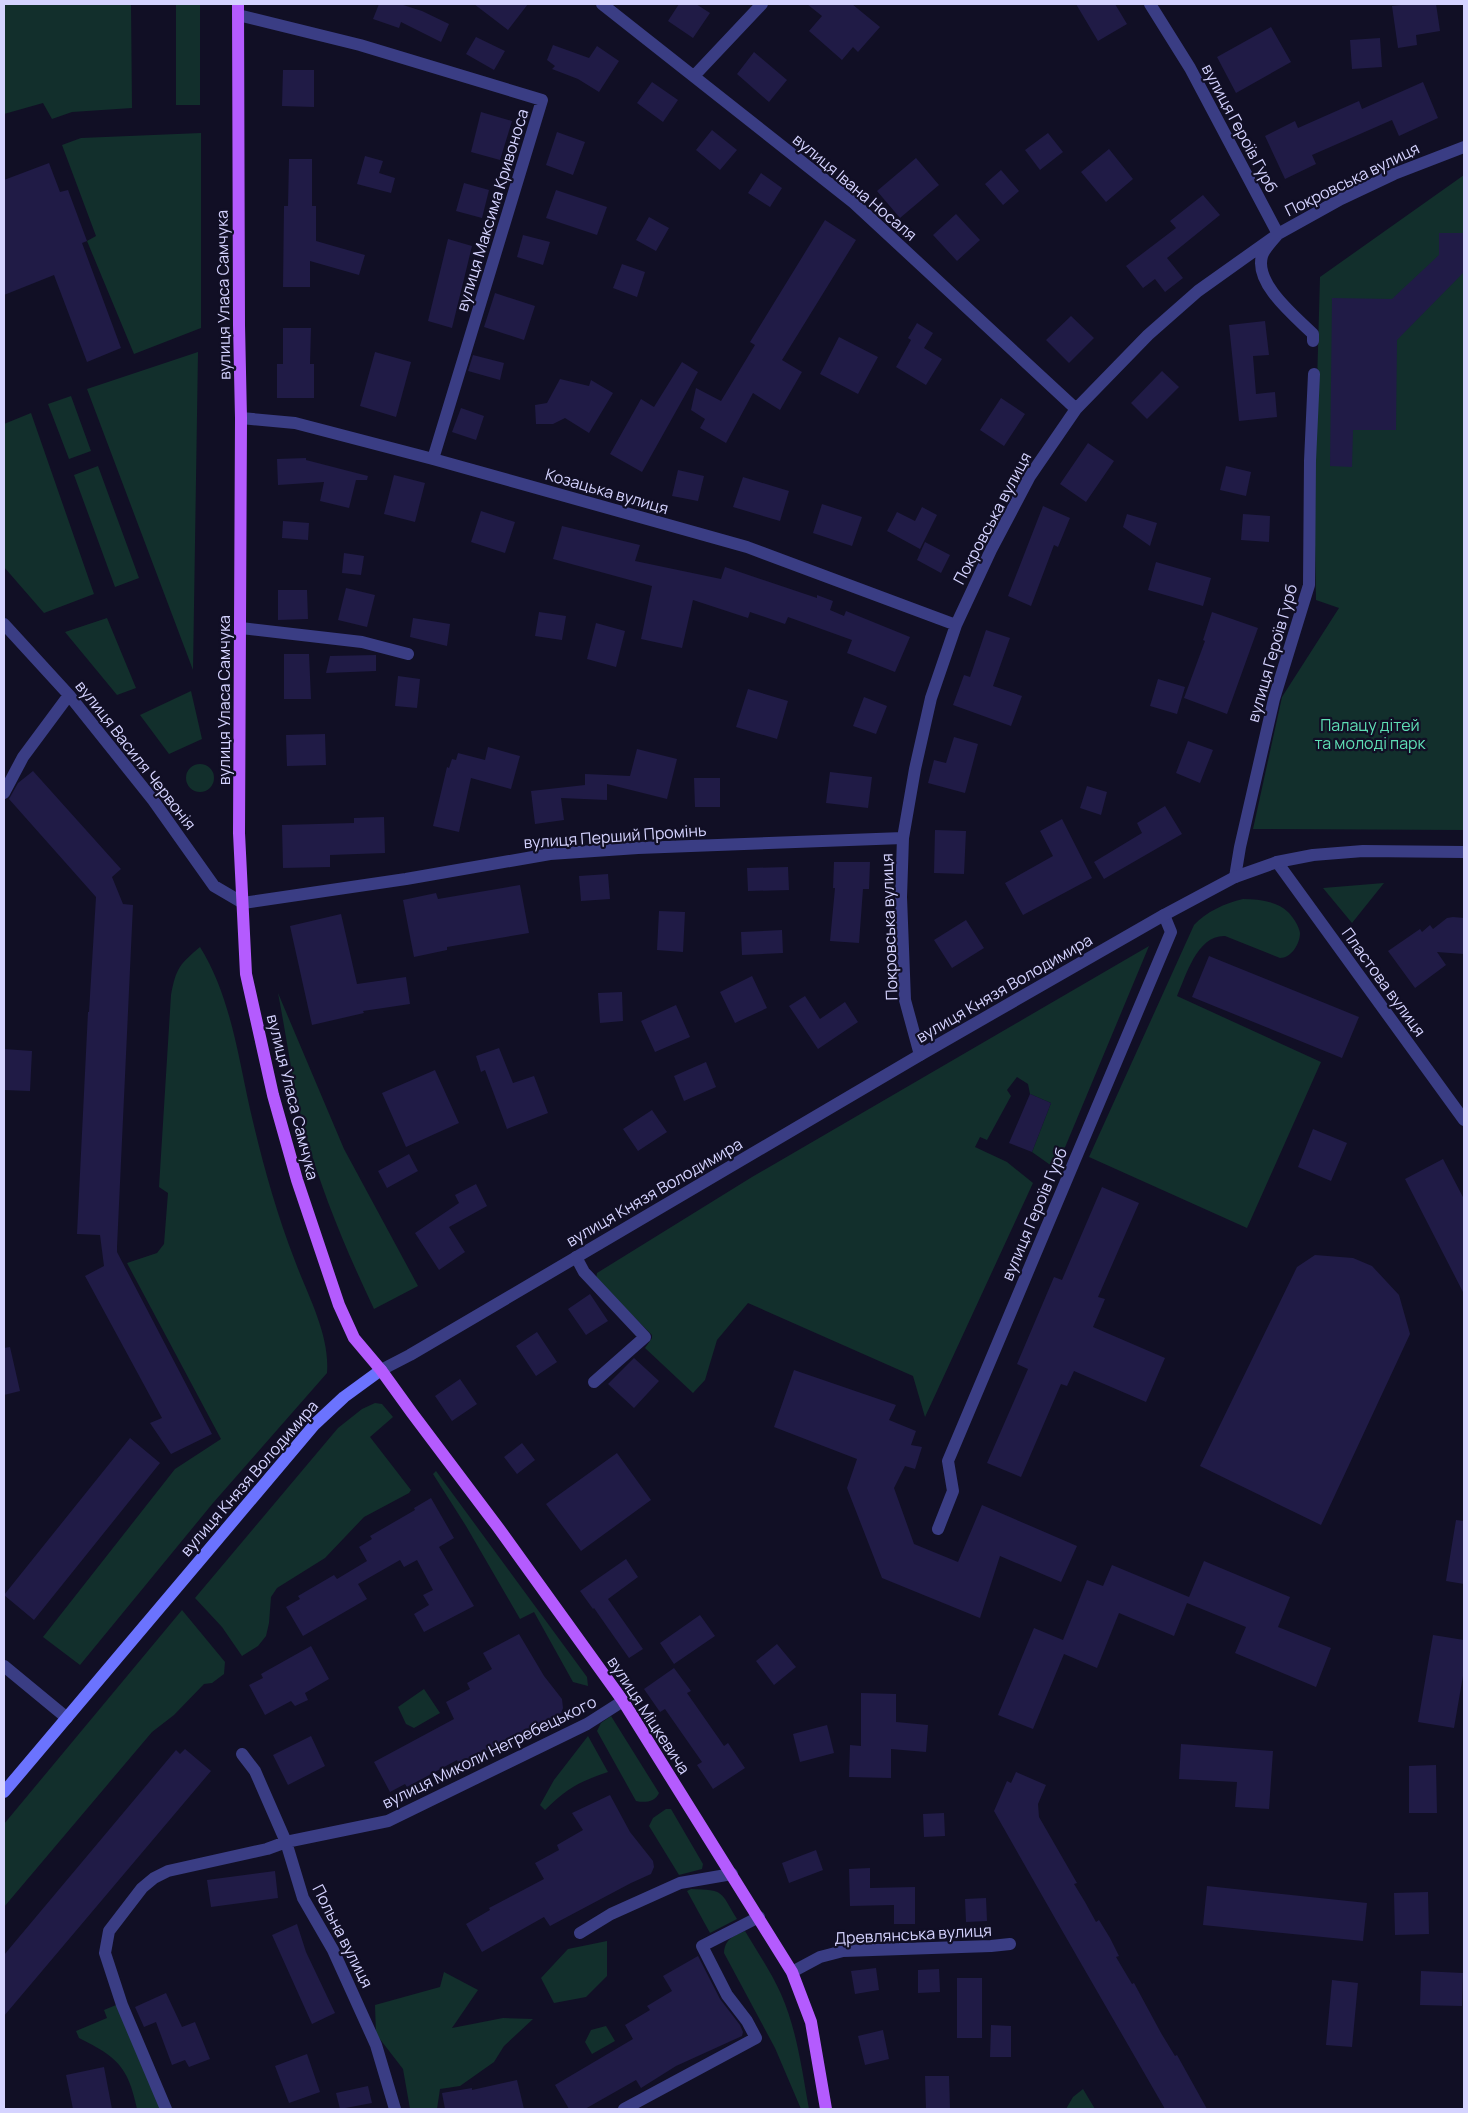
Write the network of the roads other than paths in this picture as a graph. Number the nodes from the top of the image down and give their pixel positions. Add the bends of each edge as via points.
1 (602, 4) edge
2 (762, 4) edge
3 (1150, 4) edge
4 (238, 9) edge
5 (694, 76) junction
6 (1464, 146) edge
7 (1278, 234) junction
8 (1313, 340) dead end
9 (1314, 374) dead end
10 (1076, 409) junction
11 (241, 418) junction
12 (433, 459) junction
13 (4, 624) edge
14 (956, 625) junction
15 (241, 628) junction
16 (408, 654) dead end
17 (69, 695) junction
18 (4, 793) edge
19 (902, 838) junction
20 (1464, 852) edge
21 (1277, 862) junction
22 (1235, 877) junction
23 (242, 903) junction
24 (1164, 915) junction
25 (920, 1054) junction
26 (1464, 1120) edge
27 (576, 1257) junction
28 (381, 1370) junction
29 (594, 1382) dead end
30 (938, 1529) dead end
31 (4, 1666) edge
32 (623, 1701) junction
33 (67, 1718) junction
34 (242, 1754) dead end
35 (4, 1792) edge
36 (286, 1842) junction
37 (732, 1874) junction
38 (759, 1917) junction
39 (580, 1934) dead end
40 (1010, 1944) dead end
41 (792, 1972) junction
42 (166, 2109) edge
43 (395, 2109) edge
44 (624, 2109) edge
45 (826, 2109) edge

1 - 5 street, вулиця Івана Носаля
2 - 5 street
3 - 7 street, вулиця Героїв Гурб via 1190,68
4 - 11 main road, вулиця Уласа Самчука
4 - 12 street, вулиця Максима Кривоноса via 542,100
5 - 10 street, вулиця Івана Носаля via 854,203
6 - 7 street, Покровська вулиця via 1341,199
7 - 8 street via 1262,256 1262,272 1273,293 1313,334
7 - 10 street, Покровська вулиця via 1191,297 1148,335
9 - 22 street, вулиця Героїв Гурб via 1309,585 1274,699
10 - 14 street, Покровська вулиця via 1030,476
11 - 12 street, Козацька вулиця via 296,423
11 - 15 main road, вулиця Уласа Самчука
12 - 14 street, Козацька вулиця via 747,547
13 - 17 street, вулиця Василя Червонія
14 - 19 street, Покровська вулиця via 931,698
15 - 16 street via 362,642
15 - 23 main road, вулиця Уласа Самчука via 239,833
17 - 18 street via 23,758
17 - 23 street, вулиця Василя Червонія via 153,800 214,886
19 - 23 street, вулиця Перший Промінь via 550,854
19 - 25 street, Покровська вулиця via 905,1000
20 - 21 street, вулиця Князя Володимира via 1363,851
21 - 22 street, вулиця Князя Володимира
21 - 26 street, Пластова вулиця
22 - 24 street, вулиця Князя Володимира
23 - 28 main road, вулиця Уласа Самчука via 246,974 273,1095 297,1180 339,1305 354,1338
24 - 25 street, вулиця Князя Володимира
24 - 30 street, вулиця Героїв Гурб via 1170,932 948,1461 953,1492
25 - 27 street, вулиця Князя Володимира
27 - 28 street, вулиця Князя Володимира
27 - 29 street via 584,1272 645,1337
28 - 32 main road, вулиця Міцкевича
28 - 33 main road, вулиця Князя Володимира via 314,1424
31 - 33 street
32 - 36 street, вулиця Миколи Негребецького via 587,1724 388,1821
32 - 37 main road, вулиця Міцкевича
33 - 35 main road, вулиця Князя Володимира
34 - 36 street, Польна вулиця via 255,1771
36 - 42 street, вулиця Миколи Негребецького via 168,1871 154,1878 142,1888 109,1931 105,1953 122,2005
36 - 43 street, Польна вулиця via 303,1898 333,1950 376,2045
37 - 38 main road, вулиця Міцкевича
37 - 39 street via 680,1883 611,1914
38 - 41 main road, вулиця Міцкевича
38 - 44 street via 702,1946 727,1995 748,2021 756,2038
40 - 41 street, Древлянська вулиця via 843,1951 820,1957
41 - 45 main road, вулиця Міцкевича via 811,2022

